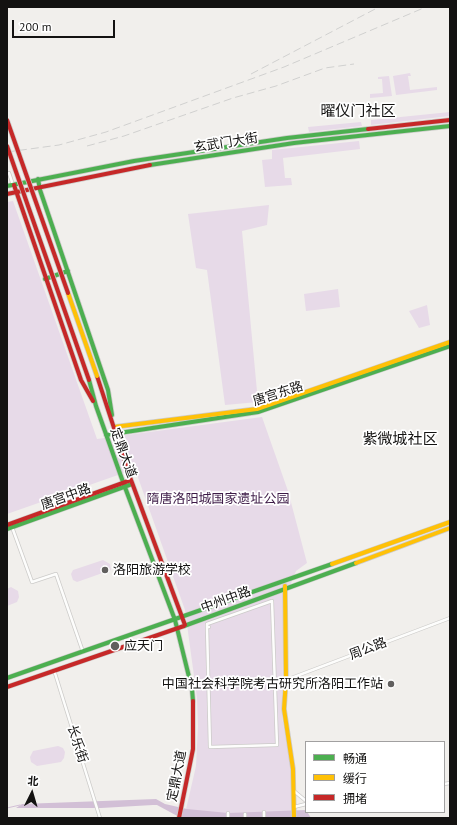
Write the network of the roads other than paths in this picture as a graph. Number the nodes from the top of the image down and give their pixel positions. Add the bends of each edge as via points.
1 (7, 120) edge
2 (450, 120) edge
3 (450, 126) edge
4 (7, 146) edge
5 (9, 173) dead end
6 (38, 179) junction
7 (14, 185) junction
8 (7, 186) edge
9 (39, 186) junction
10 (16, 193) junction
11 (7, 194) edge
12 (68, 271) junction
13 (46, 279) junction
14 (450, 342) edge
15 (450, 346) edge
16 (103, 374) junction
17 (97, 376) junction
18 (89, 380) junction
19 (83, 383) junction
20 (96, 406) junction
21 (114, 427) junction
22 (116, 433) junction
23 (106, 435) junction
24 (131, 482) junction
25 (124, 484) junction
26 (450, 522) edge
27 (7, 525) edge
28 (12, 527) junction
29 (450, 528) edge
30 (7, 529) edge
31 (283, 582) junction
32 (285, 588) junction
33 (182, 617) junction
34 (450, 618) edge
35 (175, 620) junction
36 (185, 625) junction
37 (208, 627) joint
38 (177, 628) junction
39 (83, 652) junction
40 (54, 670) junction
41 (7, 678) edge
42 (286, 680) junction
43 (7, 687) edge
44 (293, 790) junction
45 (305, 800) edge
46 (305, 804) edge
47 (294, 808) junction
48 (264, 812) dead end
49 (228, 813) dead end
50 (245, 814) dead end
51 (100, 818) edge
52 (179, 818) edge
53 (228, 818) edge
54 (245, 818) edge
55 (264, 818) edge
56 (294, 818) edge

1 - 17 main road, 定鼎大道, bridge
2 - 6 main road, 玄武门大街 via 292,137 134,161
3 - 9 main road, 玄武门大街 via 287,144 135,167
4 - 18 main road, 定鼎大道, bridge
5 - 7 street
6 - 7 main road, 玄武门大街
6 - 9 main road
7 - 8 main road, 玄武门大街
7 - 10 main road
9 - 10 main road, 玄武门大街
9 - 12 main road
10 - 11 main road, 玄武门大街
10 - 13 main road
12 - 13 main road
12 - 16 main road
13 - 19 main road
14 - 21 main road, 唐宫东路 via 258,409
15 - 22 main road, 唐宫东路 via 258,412
16 - 17 main road via 103,379
16 - 21 main road
17 - 21 main road, 定鼎大道
18 - 19 main road via 88,384
18 - 20 main road, 定鼎大道
19 - 20 main road
20 - 23 main road, 定鼎大道
21 - 22 main road, 定鼎大道
22 - 23 main road, 唐宫东路
22 - 24 main road, 定鼎大道
23 - 25 main road, 定鼎大道
24 - 25 main road, 唐宫中路
24 - 33 main road, 定鼎大道
25 - 27 main road, 唐宫中路
25 - 28 main road, 唐宫中路
25 - 35 main road, 定鼎大道
26 - 31 main road, 中州中路
28 - 30 main road, 唐宫中路
28 - 39 street via 32,582 56,574
29 - 32 main road, 中州中路
31 - 32 main road
31 - 33 main road, 中州中路
32 - 36 main road, 中州中路
32 - 42 main road
33 - 35 main road, 中州中路
33 - 36 main road, 定鼎大道
34 - 42 street, 周公路
35 - 38 main road, 定鼎大道
35 - 39 main road, 中州中路
36 - 38 main road, 中州中路
37 - 37 street via 207,624 272,601 277,745 210,747
38 - 40 main road, 中州中路
38 - 52 main road, 定鼎大道 via 192,689 194,711 193,749
39 - 41 main road, 中州中路
40 - 43 main road, 中州中路
40 - 51 street, 长乐街
42 - 44 main road via 285,724 293,769
44 - 45 street
44 - 47 main road
46 - 47 street
47 - 56 main road
48 - 55 street
49 - 53 street
50 - 54 street

